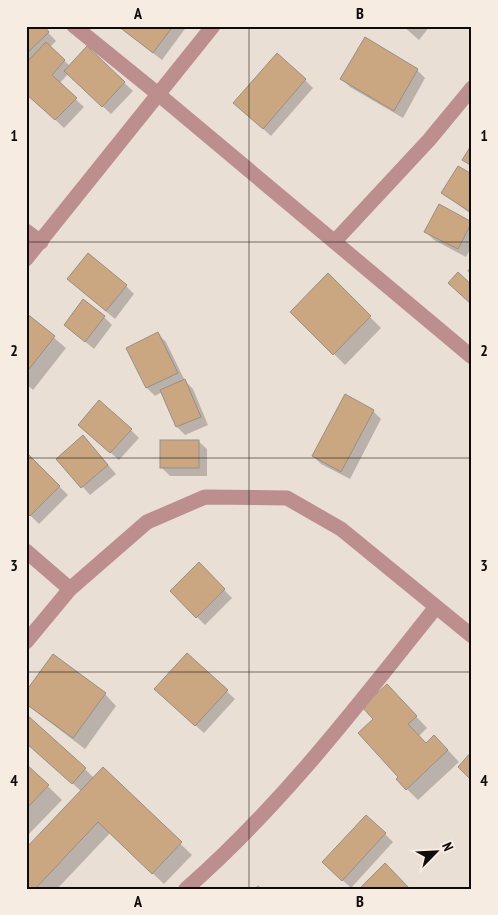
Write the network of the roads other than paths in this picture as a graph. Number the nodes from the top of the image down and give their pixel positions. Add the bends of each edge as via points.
1 (74, 26) edge
2 (213, 26) edge
3 (472, 88) edge
4 (158, 94) junction
5 (26, 231) edge
6 (334, 241) junction
7 (41, 242) junction
8 (26, 259) edge
9 (472, 357) edge
10 (26, 551) edge
11 (70, 589) junction
12 (436, 607) junction
13 (472, 636) edge
14 (26, 642) edge
15 (186, 889) edge

1 - 4 street
2 - 4 street
3 - 6 street via 429,140
4 - 6 street
4 - 7 street
5 - 7 street
6 - 9 street
7 - 8 street
10 - 11 street
11 - 12 street via 147,522 205,497 287,498 341,528
11 - 14 street
12 - 13 street
12 - 15 street via 312,762

